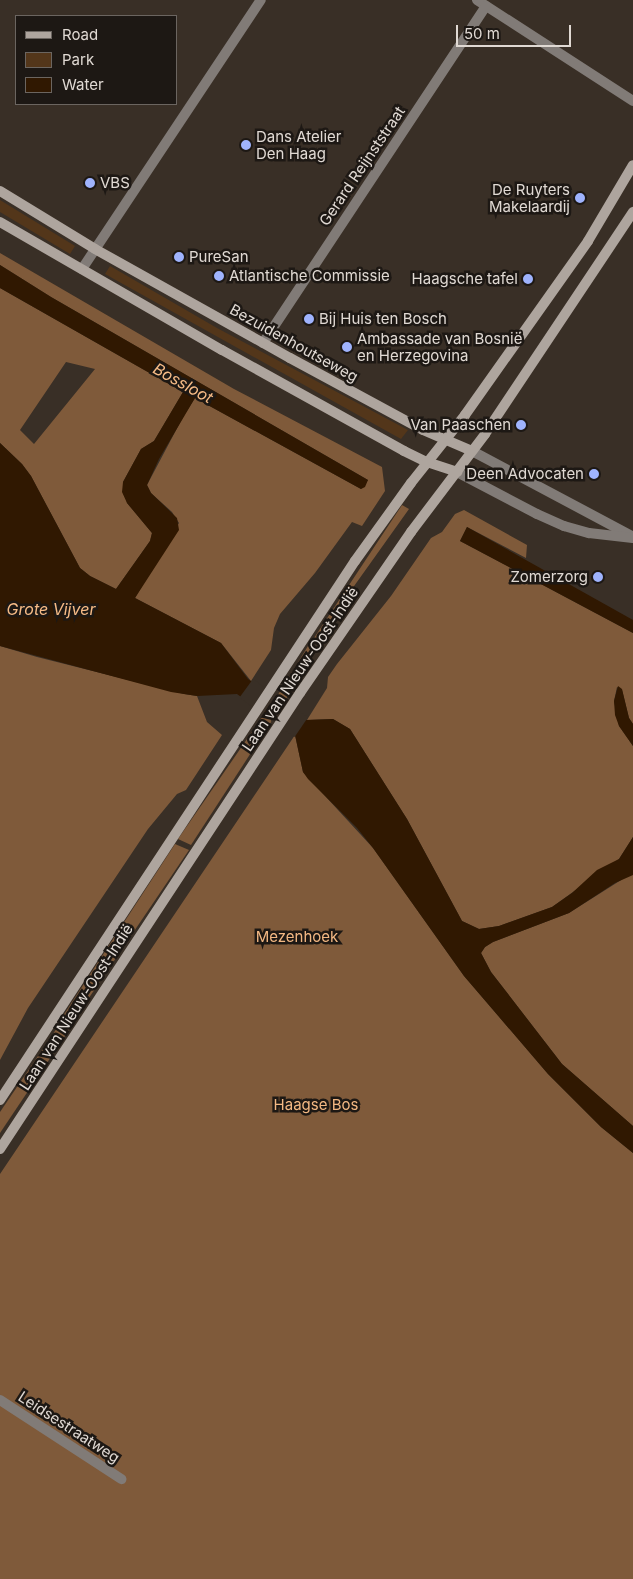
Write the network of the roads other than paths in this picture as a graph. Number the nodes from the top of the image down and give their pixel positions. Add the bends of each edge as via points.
1 (261, 0) edge
2 (477, 0) edge
3 (486, 6) junction
4 (633, 101) edge
5 (633, 165) edge
6 (0, 191) edge
7 (633, 212) edge
8 (0, 222) edge
9 (95, 249) junction
10 (82, 269) junction
11 (262, 343) junction
12 (446, 439) junction
13 (472, 451) junction
14 (427, 462) junction
15 (457, 472) junction
16 (633, 537) edge
17 (0, 1100) edge
18 (0, 1149) edge
19 (0, 1400) edge
20 (121, 1479) dead end

1 - 9 street
2 - 3 street
3 - 4 street
3 - 11 street, Gerard Reijnststraat
5 - 12 main road, Laan van Nieuw-Oost-Indië via 588,240
6 - 9 main road, Bezuidenhoutseweg
7 - 13 main road, Laan van Nieuw-Oost-Indië
8 - 10 main road, Bezuidenhoutseweg
9 - 10 street
9 - 11 main road, Bezuidenhoutseweg
10 - 14 main road, Bezuidenhoutseweg
11 - 12 main road, Bezuidenhoutseweg via 423,430
12 - 13 main road, Bezuidenhoutseweg
12 - 14 main road, Laan van Nieuw-Oost-Indië
13 - 15 main road, Laan van Nieuw-Oost-Indië
13 - 16 street, Bezuidenhoutseweg
14 - 15 main road, Bezuidenhoutseweg
14 - 17 main road, Laan van Nieuw-Oost-Indië via 355,561 245,725
15 - 16 street, Bezuidenhoutseweg via 564,526
15 - 18 main road, Laan van Nieuw-Oost-Indië via 300,693
19 - 20 street, Leidsestraatweg

